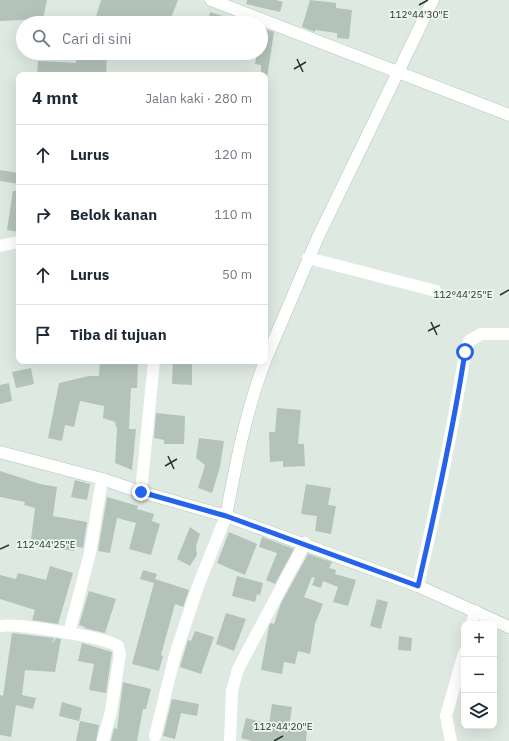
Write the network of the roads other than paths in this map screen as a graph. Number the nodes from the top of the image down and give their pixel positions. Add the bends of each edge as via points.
1 (211, 0) edge
2 (433, 0) edge
3 (252, 16) edge
4 (268, 22) edge
5 (399, 74) junction
6 (509, 115) edge
7 (16, 243) edge
8 (0, 246) edge
9 (308, 258) junction
10 (436, 291) dead end
11 (509, 334) edge
12 (268, 354) edge
13 (154, 364) edge
14 (264, 364) edge
15 (0, 452) edge
16 (102, 479) junction
17 (141, 492) junction
18 (226, 516) junction
19 (305, 543) junction
20 (418, 586) junction
21 (475, 612) junction
22 (473, 621) edge
23 (0, 626) edge
24 (509, 627) edge
25 (69, 634) junction
26 (463, 657) edge
27 (155, 736) dead end
28 (103, 741) edge
29 (230, 741) edge
30 (451, 741) edge

1 - 3 street
2 - 5 street
4 - 5 street
5 - 6 street
5 - 9 street
7 - 8 street
9 - 10 street
9 - 12 street
11 - 20 street via 481,334 469,341 465,352 433,525
13 - 17 street
14 - 18 street via 242,434
15 - 16 street
16 - 17 street
16 - 25 street via 90,553
17 - 18 street
18 - 19 street
18 - 27 street via 198,586 175,655
19 - 20 street
19 - 29 street via 238,669 232,691
20 - 21 street
21 - 22 street
21 - 24 street
23 - 25 street
25 - 28 street via 111,641 118,646 120,654 111,711
26 - 30 street via 446,716

